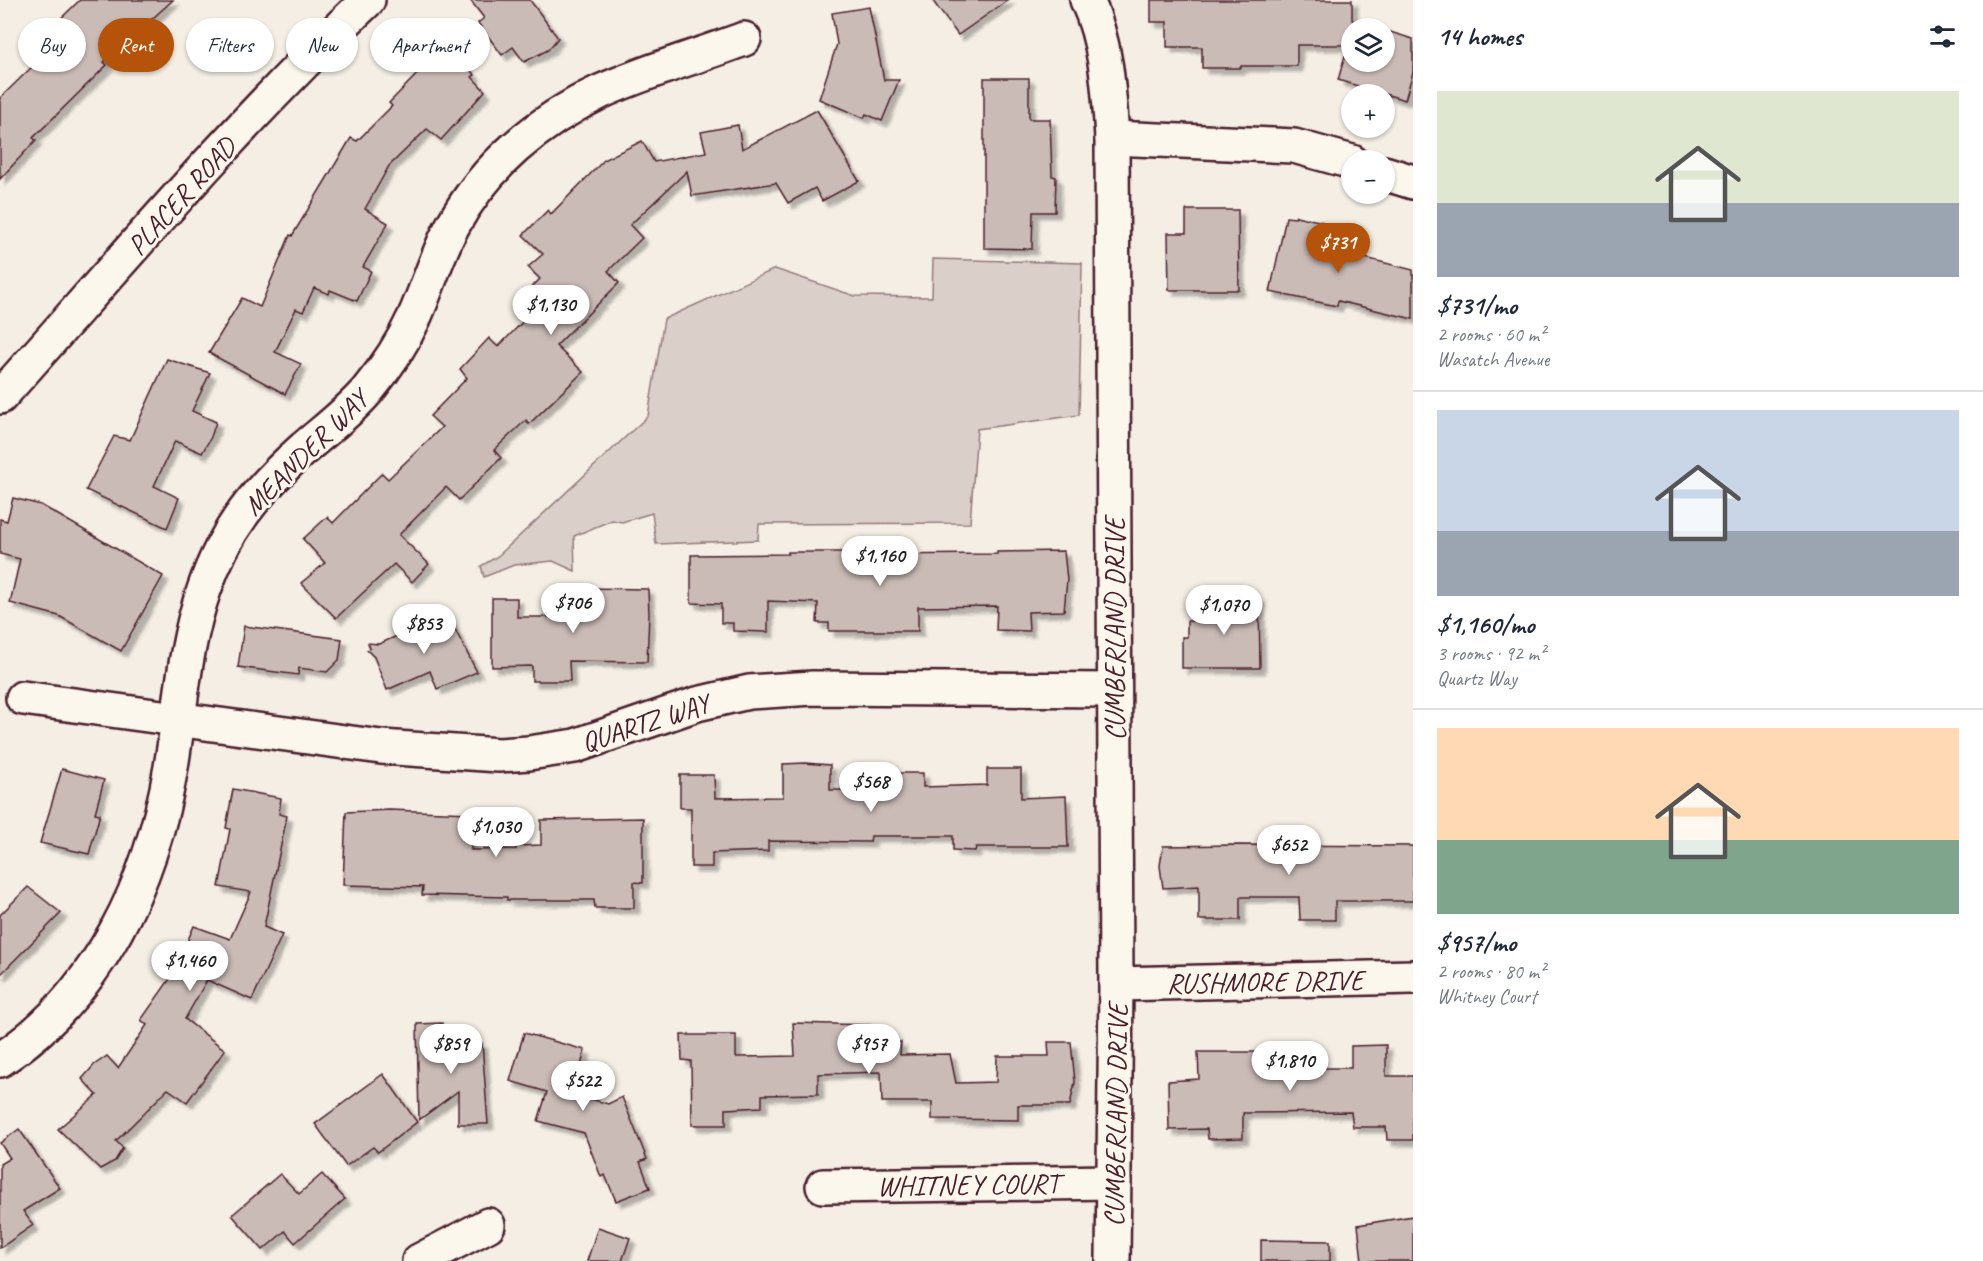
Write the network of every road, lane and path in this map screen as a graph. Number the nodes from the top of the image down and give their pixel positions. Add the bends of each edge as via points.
1 (368, 0) edge
2 (1087, 0) edge
3 (744, 39) dead end
4 (1112, 138) junction
5 (1341, 159) edge
6 (1395, 176) edge
7 (1413, 182) edge
8 (0, 397) edge
9 (1114, 690) junction
10 (23, 698) dead end
11 (178, 721) junction
12 (1413, 977) edge
13 (1116, 984) junction
14 (0, 1060) edge
15 (1114, 1182) junction
16 (823, 1186) dead end
17 (488, 1225) dead end
18 (419, 1261) edge
19 (1113, 1261) edge

1 - 8 street, PLACER ROAD via 255,112
2 - 4 street, CUMBERLAND DRIVE via 1103,47
3 - 11 street, MEANDER WAY via 599,93 551,120 486,175 451,230 415,317 385,369 358,401 245,507 210,573 194,621
4 - 5 street via 1294,146
4 - 9 street, CUMBERLAND DRIVE
6 - 7 street
9 - 11 street, QUARTZ WAY via 813,688 749,692 697,704 582,744 499,755 381,747
9 - 13 street, CUMBERLAND DRIVE
10 - 11 street, QUARTZ WAY
11 - 14 street, MEANDER WAY via 162,814 139,885 114,936 63,1005
12 - 13 street, RUSHMORE DRIVE
13 - 15 street, CUMBERLAND DRIVE
15 - 16 street, WHITNEY COURT
15 - 19 street, CUMBERLAND DRIVE
17 - 18 street

